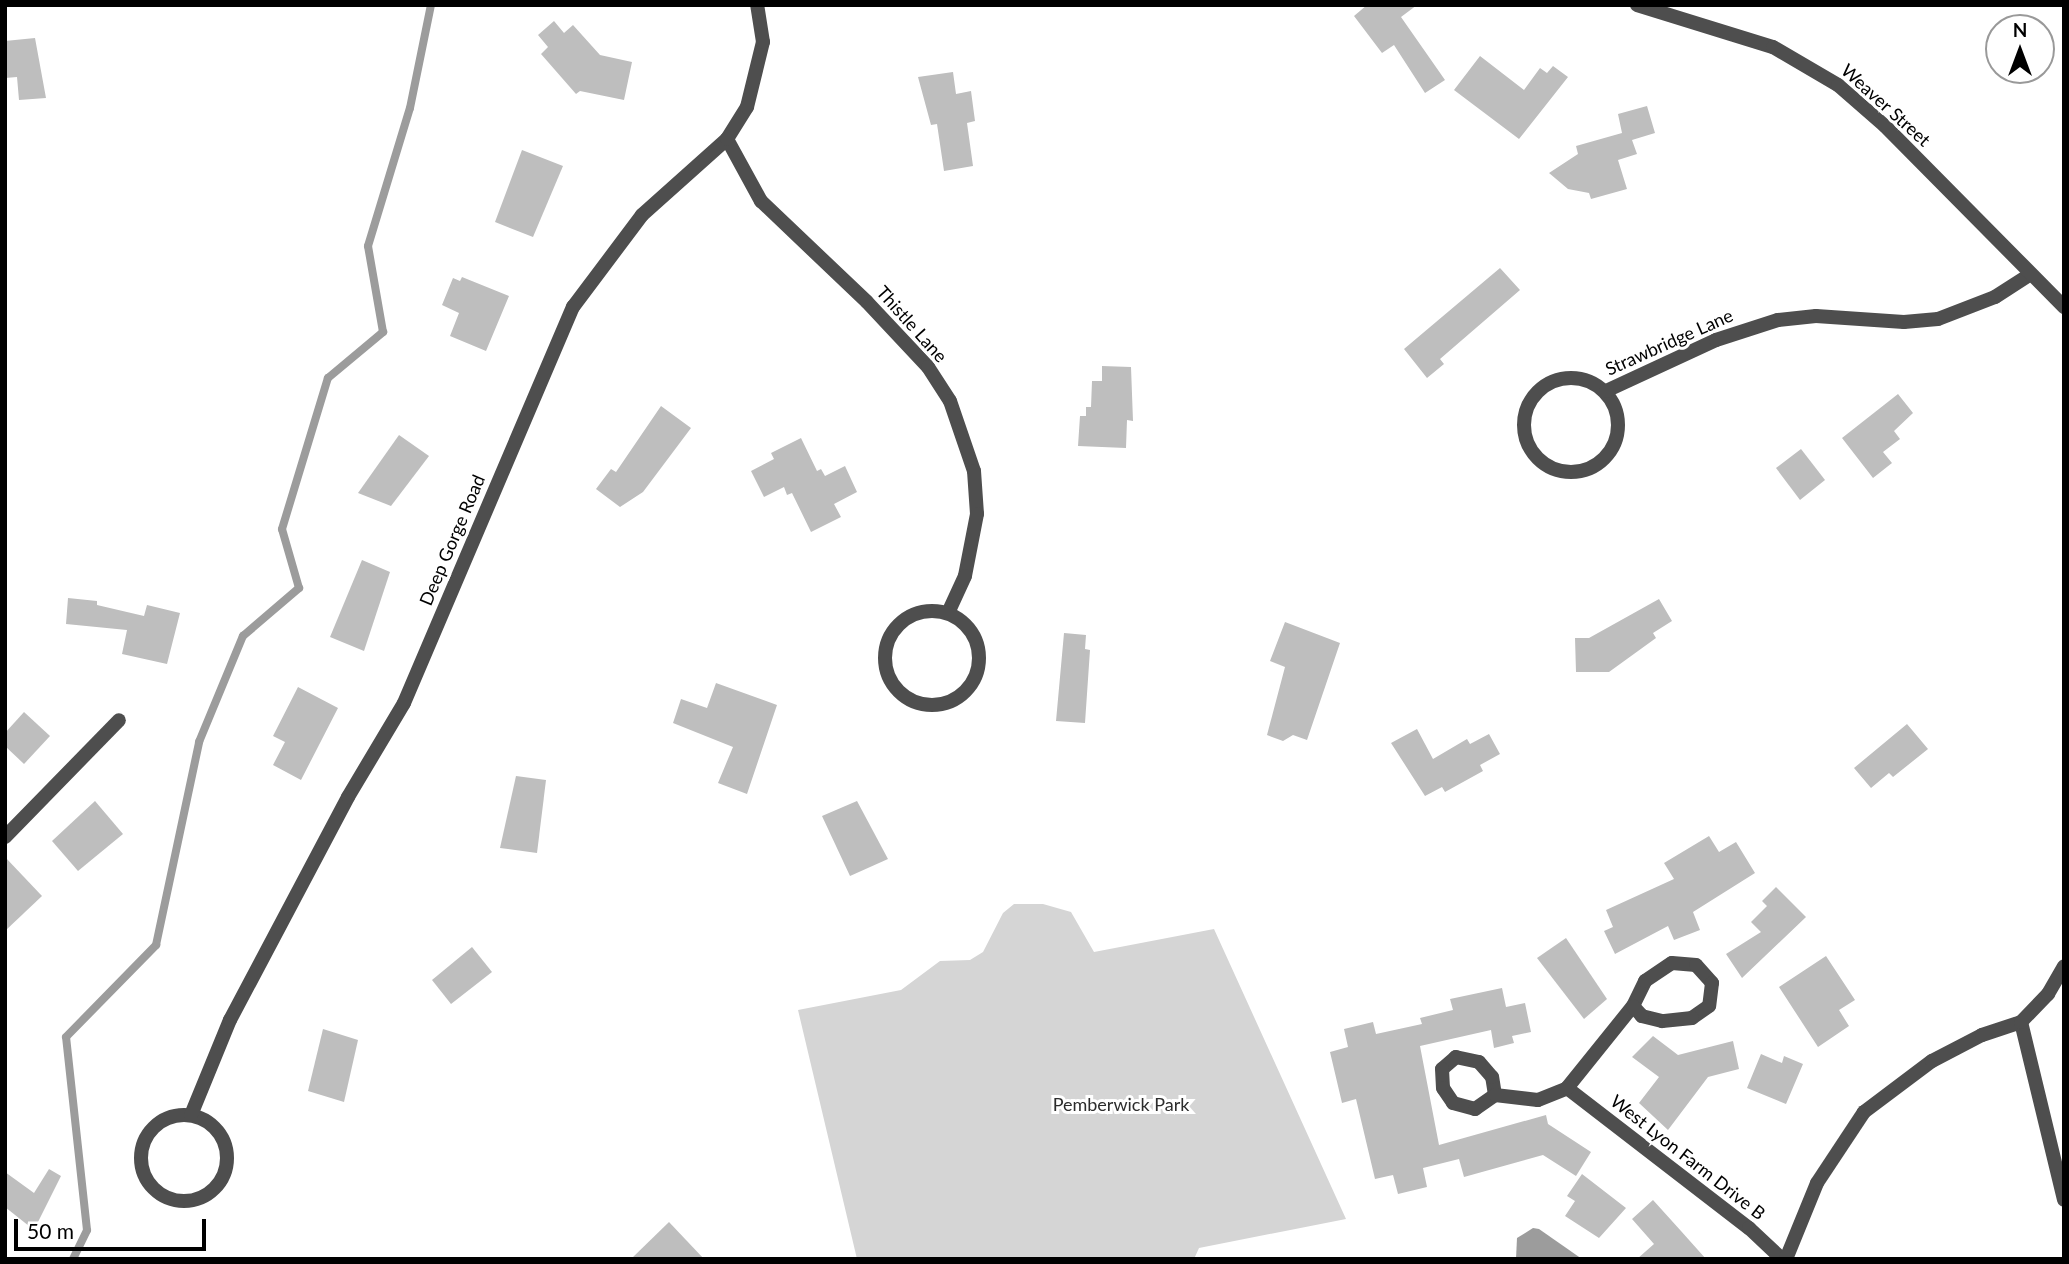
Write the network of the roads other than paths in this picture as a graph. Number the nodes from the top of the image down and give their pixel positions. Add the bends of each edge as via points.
1 (757, 5) edge
2 (1637, 5) edge
3 (727, 139) junction
4 (2029, 275) junction
5 (2064, 307) edge
6 (1606, 391) junction
7 (948, 613) junction
8 (119, 720) dead end
9 (5, 837) edge
10 (2064, 966) edge
11 (1633, 1006) junction
12 (2021, 1022) junction
13 (1567, 1088) junction
14 (1495, 1095) dead end
15 (191, 1115) junction
16 (2064, 1200) edge
17 (1784, 1259) edge

1 - 3 street, Deep Gorge Road via 763,42 760,69 747,107
2 - 4 street, Weaver Street via 1773,47 1838,85 1885,126
3 - 7 street, Thistle Lane via 761,201 867,302 928,367 950,401 974,471 977,514 965,576
3 - 15 street, Deep Gorge Road via 642,215 573,307 404,703 348,797 236,1009
4 - 5 street, Weaver Street
4 - 6 street, Strawbridge Lane via 1995,297 1938,319 1904,322 1816,316 1778,320 1716,340
6 - 6 street, Strawbridge Lane via 1586,379 1562,378 1542,387 1526,409 1523,429 1541,461 1570,472 1590,468 1607,456 1619,428 1615,405
7 - 7 street via 924,611 908,617 887,645 887,674 912,701 946,704 966,692 978,673 979,646 968,627
8 - 9 street
10 - 12 street via 2048,994
11 - 11 street via 1645,981 1672,963 1696,965 1713,983 1709,1006 1692,1018 1662,1021 1642,1016
11 - 13 street
12 - 16 street
12 - 17 street via 1982,1035 1932,1061 1864,1112 1817,1183
13 - 14 street via 1538,1100
13 - 17 street, West Lyon Farm Drive B
15 - 15 street via 163,1120 146,1135 141,1149 145,1178 172,1201 203,1198 217,1187 227,1168 225,1141 213,1125

